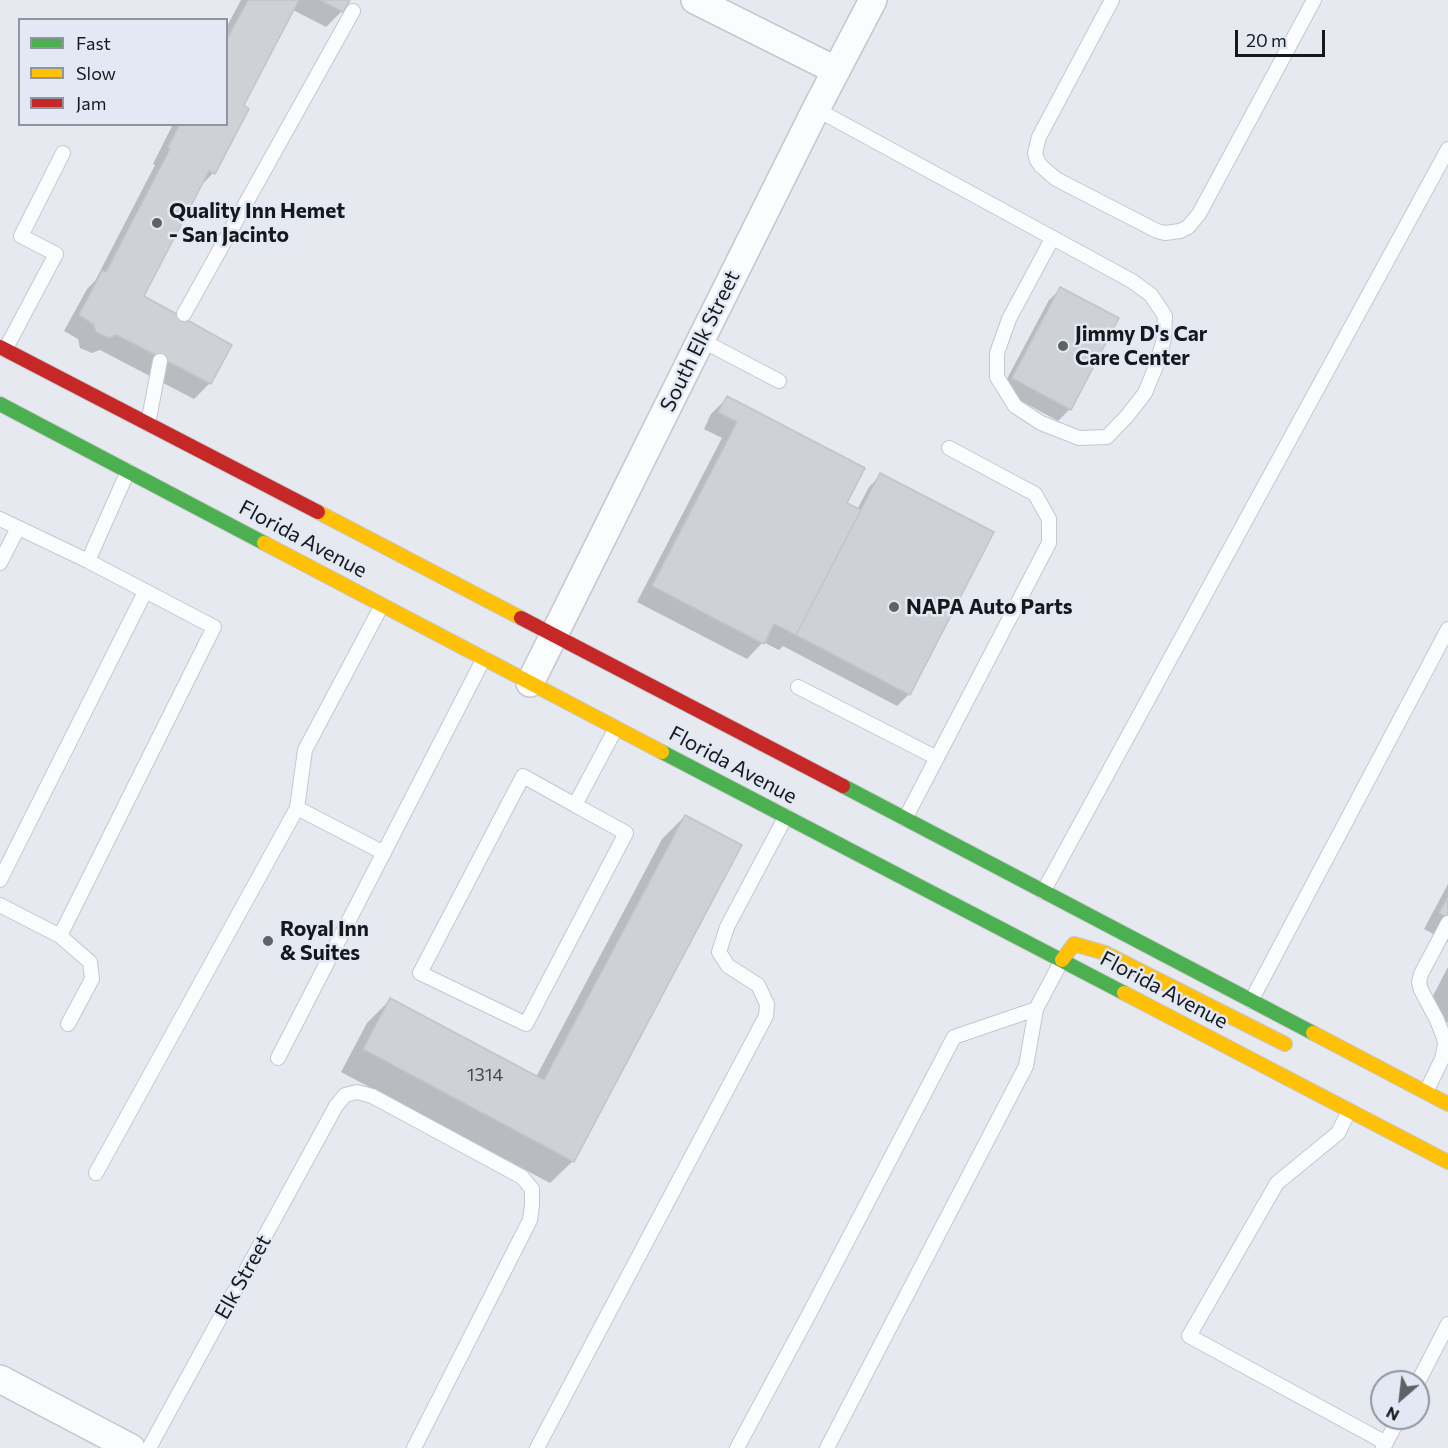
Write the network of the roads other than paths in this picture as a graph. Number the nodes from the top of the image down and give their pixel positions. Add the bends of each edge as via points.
1 (873, 0) edge
2 (1112, 0) edge
3 (1314, 0) edge
4 (705, 2) edge
5 (353, 11) dead end
6 (835, 70) junction
7 (816, 109) junction
8 (1448, 149) edge
9 (63, 153) dead end
10 (1052, 239) junction
11 (184, 314) dead end
12 (701, 340) junction
13 (3, 349) edge
14 (160, 361) dead end
15 (778, 381) dead end
16 (0, 404) edge
17 (148, 424) junction
18 (949, 448) dead end
19 (128, 471) junction
20 (0, 519) edge
21 (18, 528) junction
22 (88, 561) junction
23 (0, 563) edge
24 (145, 592) junction
25 (382, 604) junction
26 (1448, 629) edge
27 (554, 635) junction
28 (484, 658) junction
29 (530, 683) junction
30 (798, 687) dead end
31 (616, 728) junction
32 (937, 758) junction
33 (575, 805) junction
34 (297, 808) junction
35 (786, 816) junction
36 (905, 819) junction
37 (384, 853) junction
38 (0, 880) edge
39 (1043, 892) junction
40 (0, 905) edge
41 (1448, 923) edge
42 (60, 936) junction
43 (1062, 960) junction
44 (1251, 1001) junction
45 (1036, 1009) junction
46 (68, 1024) dead end
47 (1293, 1048) dead end
48 (278, 1058) dead end
49 (1426, 1092) junction
50 (1448, 1104) edge
51 (1428, 1109) dead end
52 (1349, 1110) junction
53 (1448, 1115) edge
54 (1448, 1162) edge
55 (96, 1173) dead end
56 (1448, 1324) edge
57 (1424, 1370) edge
58 (0, 1379) edge
59 (1393, 1430) edge
60 (1385, 1445) edge
61 (132, 1447) edge
62 (414, 1448) edge
63 (537, 1448) edge
64 (737, 1448) edge
65 (827, 1448) edge

1 - 6 street, South Elk Street
2 - 3 lane via 1039,137 1035,153 1041,166 1056,178 1165,233 1188,227 1199,214
4 - 6 street
5 - 11 lane
6 - 7 street, South Elk Street
7 - 10 lane
7 - 12 street, South Elk Street
8 - 39 lane
9 - 13 lane via 21,236 56,254
10 - 10 lane via 1132,281 1151,295 1165,316 1164,339 1145,393 1107,436 1079,438 1041,423 1015,406 997,376 997,353 1009,319
12 - 15 lane
12 - 27 street, South Elk Street
13 - 17 main road, Florida Avenue
14 - 17 lane
16 - 19 main road, Florida Avenue
17 - 27 main road, Florida Avenue
18 - 32 lane via 1035,494 1049,519 1049,543
19 - 22 lane
19 - 25 main road, Florida Avenue
20 - 21 lane
21 - 22 lane
21 - 23 lane
22 - 24 lane
24 - 38 lane
24 - 42 lane via 214,627
25 - 28 main road, Florida Avenue
25 - 34 lane via 305,750
26 - 44 lane
27 - 29 street, South Elk Street
27 - 36 main road, Florida Avenue
28 - 29 main road, Florida Avenue
28 - 37 lane
29 - 31 main road, Florida Avenue
30 - 32 lane
31 - 33 lane
31 - 35 main road, Florida Avenue
32 - 36 lane
33 - 33 lane via 523,776 420,974 526,1024 626,833
34 - 37 lane
34 - 55 lane
35 - 43 main road, Florida Avenue
35 - 63 lane via 727,927 719,952 728,966 758,986 767,1004 766,1016
36 - 39 main road, Florida Avenue
37 - 48 lane
39 - 44 main road, Florida Avenue
40 - 42 lane
41 - 49 lane via 1419,982 1444,1038 1442,1059
42 - 46 lane via 90,963 92,979
43 - 45 lane
43 - 47 main road via 1074,944 1105,952
43 - 52 main road, Florida Avenue
44 - 49 main road, Florida Avenue
45 - 64 lane via 954,1037
45 - 65 lane via 1026,1066
49 - 50 main road, Florida Avenue
51 - 53 main road
52 - 54 main road, Florida Avenue
52 - 60 lane via 1338,1133 1277,1183 1189,1336
56 - 57 lane
58 - 61 street
59 - 60 lane
61 - 62 lane, Elk Street via 336,1106 345,1095 357,1092 372,1096 522,1177 532,1189 530,1220

